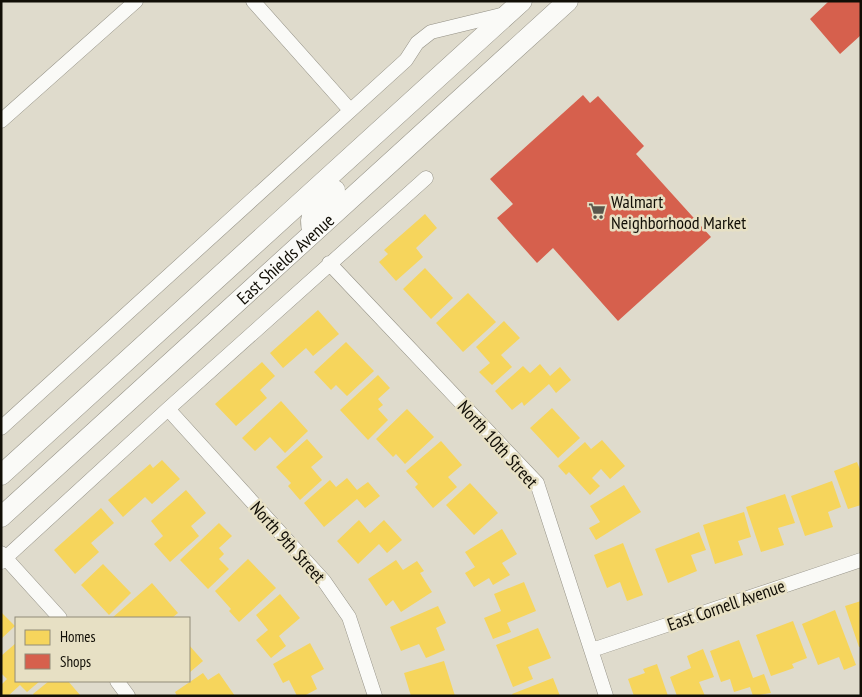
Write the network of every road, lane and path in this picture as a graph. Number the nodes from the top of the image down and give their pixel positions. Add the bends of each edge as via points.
1 (136, 1) edge
2 (253, 1) edge
3 (568, 1) edge
4 (515, 7) edge
5 (550, 9) edge
6 (463, 55) junction
7 (350, 110) junction
8 (1, 121) edge
9 (426, 178) dead end
10 (313, 232) junction
11 (329, 263) junction
12 (168, 409) junction
13 (1, 428) edge
14 (1, 475) edge
15 (1, 517) edge
16 (3, 558) edge
17 (861, 560) edge
18 (59, 617) edge
19 (592, 650) junction
20 (118, 682) edge
21 (128, 696) edge
22 (375, 696) edge
23 (606, 696) edge

1 - 8 street
2 - 7 street
3 - 5 main road, East Shields Avenue
4 - 6 main road, East Shields Avenue
4 - 7 street via 424,36 406,60
5 - 10 main road, East Shields Avenue
6 - 10 main road via 413,119 316,207 311,215
6 - 14 main road, East Shields Avenue
7 - 13 street
9 - 11 street
10 - 15 main road, East Shields Avenue
11 - 12 street
11 - 19 street, North 10th Street via 537,483
12 - 16 street
12 - 22 street, North 9th Street via 324,580 349,617
16 - 18 street
17 - 19 street, East Cornell Avenue
19 - 23 street, North 10th Street
20 - 21 street

